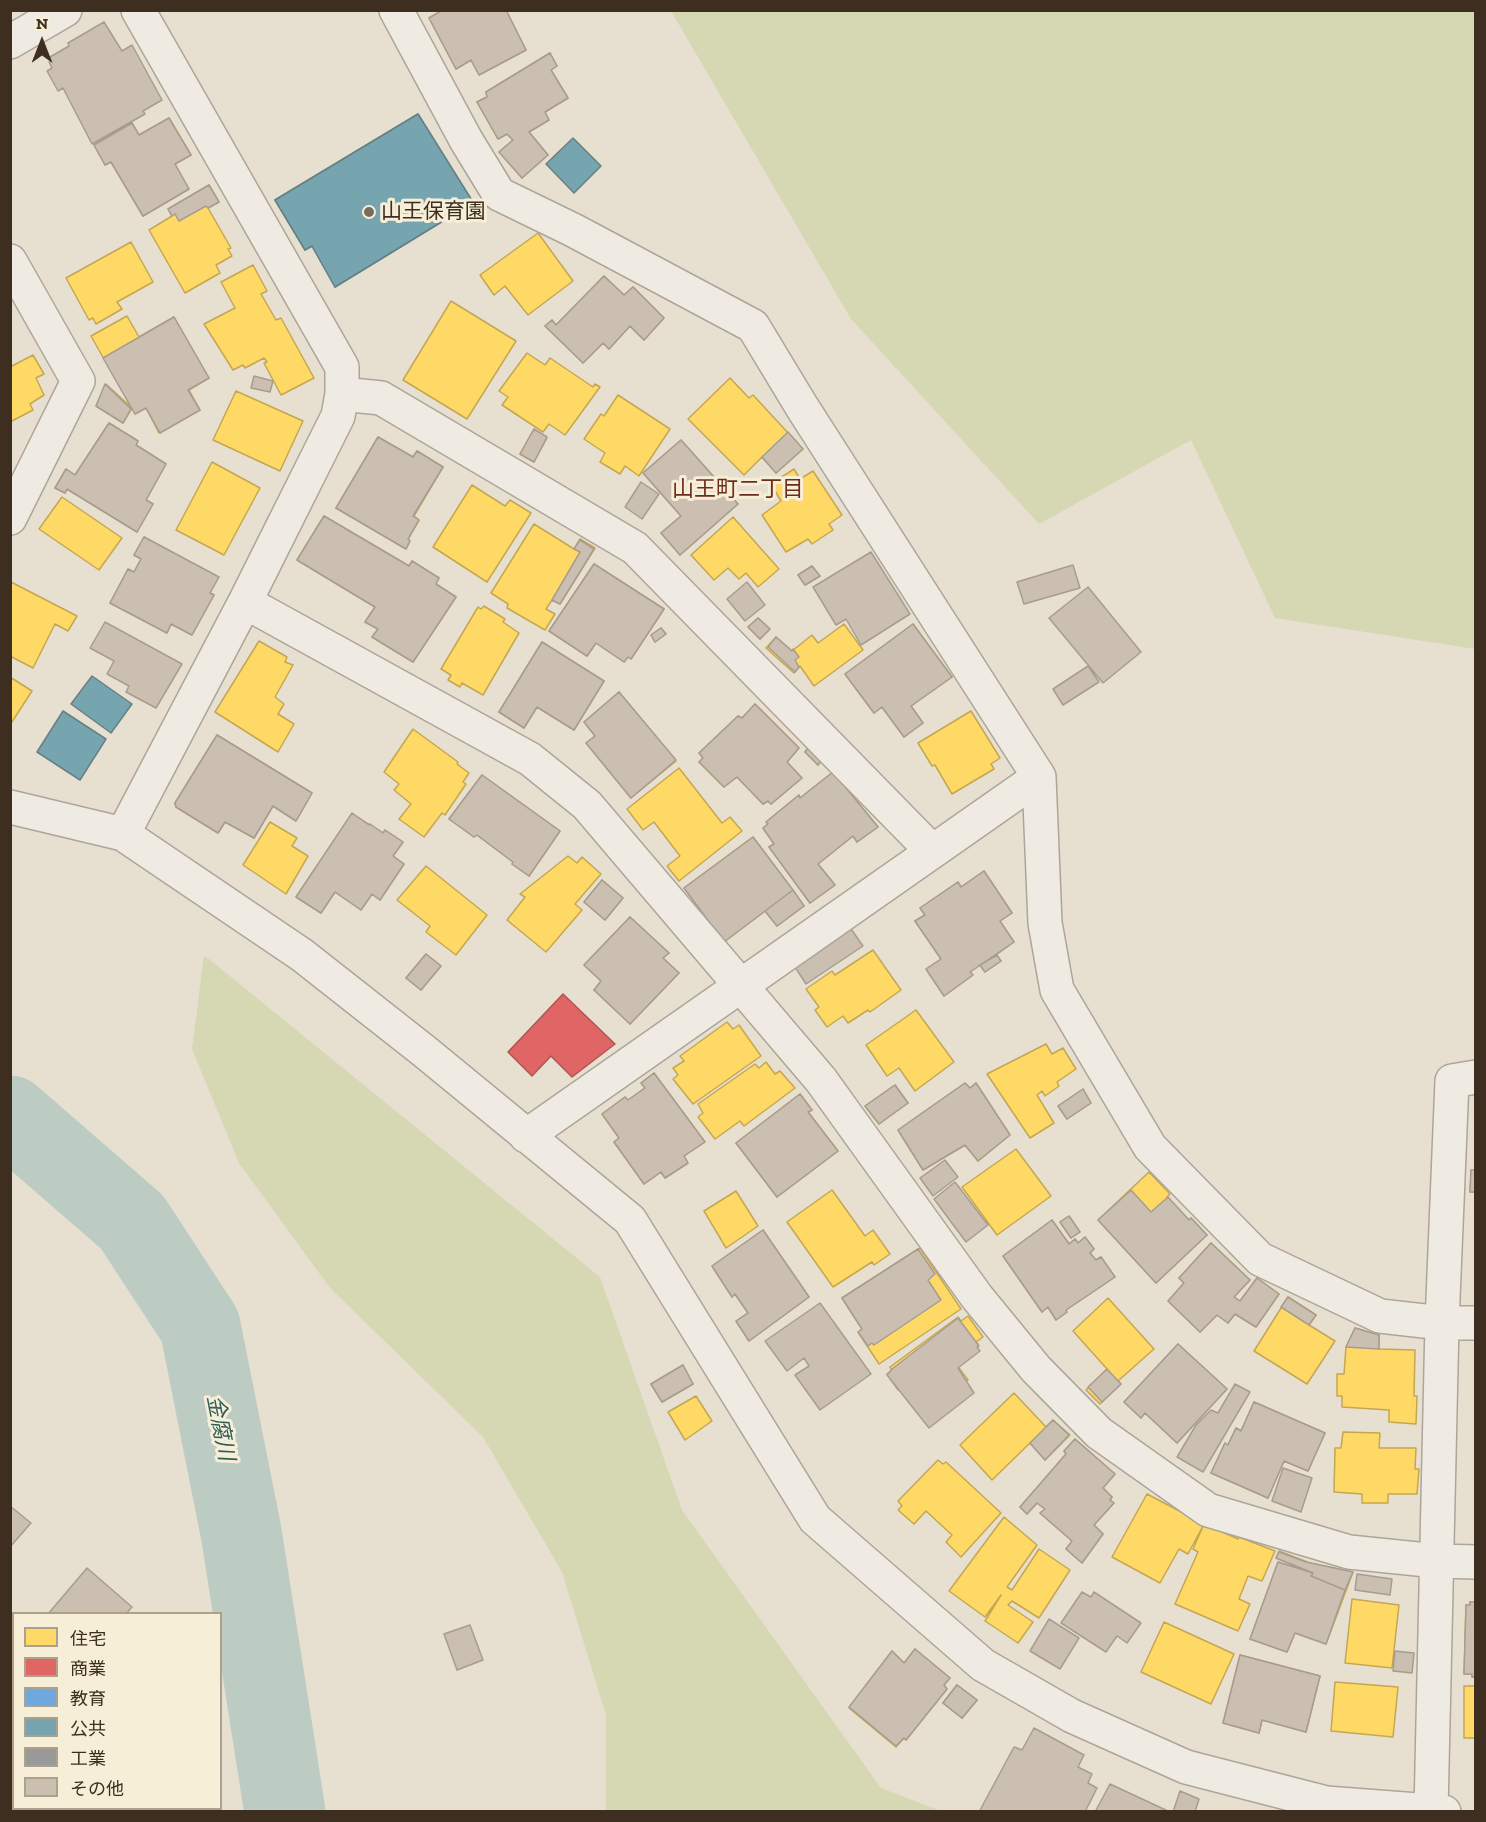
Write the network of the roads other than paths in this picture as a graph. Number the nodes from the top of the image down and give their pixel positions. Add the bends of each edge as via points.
1 (65, 10) edge
2 (138, 10) edge
3 (396, 10) edge
4 (10, 42) edge
5 (10, 261) edge
6 (342, 394) junction
7 (10, 518) edge
8 (244, 602) junction
9 (1039, 777) junction
10 (10, 807) edge
11 (123, 834) junction
12 (932, 851) junction
13 (740, 987) junction
14 (1476, 1077) edge
15 (526, 1136) junction
16 (1442, 1323) junction
17 (1476, 1323) edge
18 (1437, 1561) junction
19 (1476, 1562) edge
20 (1431, 1811) edge
21 (1444, 1812) edge

1 - 4 street
2 - 6 street via 342,367
3 - 9 street via 499,194 753,326
5 - 7 street via 78,381
6 - 8 street via 338,416
6 - 12 street via 381,398 635,548
8 - 11 street
8 - 13 street via 530,759 587,805
9 - 12 street
9 - 16 street via 1045,923 1057,990 1150,1147 1260,1260 1380,1316
10 - 11 street
11 - 15 street via 302,955
12 - 13 street
13 - 15 street
13 - 18 street via 822,1080 984,1306 1036,1369 1099,1433 1208,1510 1349,1552
14 - 16 street via 1452,1081
15 - 20 street via 630,1220 816,1519 983,1665 1072,1716 1186,1767 1326,1803
16 - 17 street
16 - 18 street
18 - 19 street
18 - 20 street
20 - 21 street

